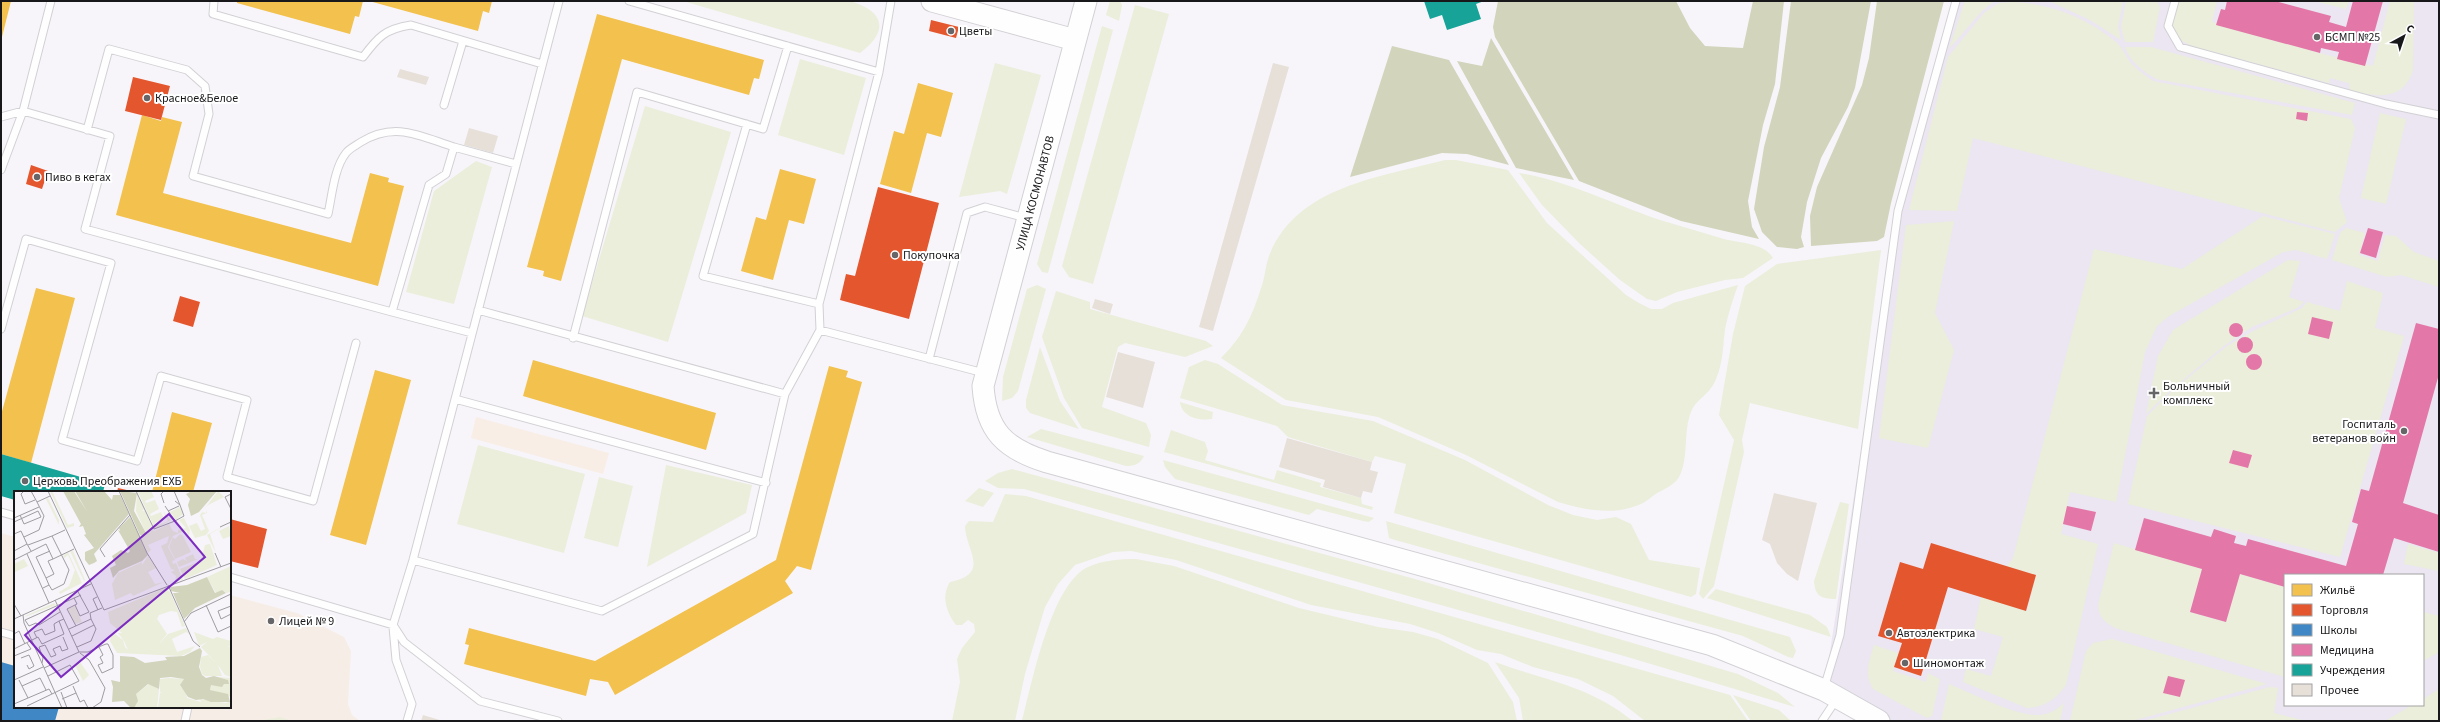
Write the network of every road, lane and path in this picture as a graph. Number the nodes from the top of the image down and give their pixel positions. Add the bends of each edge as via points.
1 (51, 1) edge
2 (214, 1) edge
3 (558, 1) edge
4 (629, 1) edge
5 (891, 1) edge
6 (932, 1) edge
7 (1086, 1) edge
8 (1956, 1) edge
9 (2175, 1) edge
10 (463, 40) junction
11 (1075, 40) junction
12 (788, 46) junction
13 (542, 64) junction
14 (879, 72) junction
15 (444, 104) dead end
16 (23, 111) junction
17 (2439, 115) edge
18 (1, 116) edge
19 (747, 124) junction
20 (87, 130) junction
21 (454, 147) junction
22 (516, 164) junction
23 (1, 170) edge
24 (1028, 218) junction
25 (819, 304) junction
26 (478, 310) junction
27 (392, 312) junction
28 (1, 329) edge
29 (820, 330) junction
30 (472, 333) junction
31 (573, 338) junction
32 (356, 343) dead end
33 (930, 359) junction
34 (985, 380) junction
35 (785, 394) junction
36 (455, 399) junction
37 (766, 483) junction
38 (1, 512) edge
39 (14, 516) edge
40 (412, 560) junction
41 (231, 577) edge
42 (393, 625) junction
43 (1, 632) edge
44 (14, 636) edge
45 (1831, 694) junction
46 (188, 708) edge
47 (185, 721) edge
48 (408, 721) edge
49 (558, 721) edge
50 (1822, 721) edge
51 (1879, 721) edge

1 - 16 lane
2 - 10 lane via 213,14 362,57 377,37 395,28 411,25
3 - 13 lane
4 - 12 lane
5 - 14 lane
6 - 11 main road
7 - 11 main road, УЛИЦА КОСМОНАВТОВ
8 - 45 lane via 1898,211
9 - 17 lane via 2168,26 2180,47 2386,104
10 - 13 lane
10 - 15 lane
11 - 24 main road, УЛИЦА КОСМОНАВТОВ
12 - 14 lane
12 - 19 lane via 763,128
13 - 22 lane
14 - 25 lane
16 - 18 lane
16 - 20 lane
16 - 23 lane
19 - 25 lane via 703,276
19 - 31 lane via 636,92
20 - 21 lane via 109,49 187,70 205,86 209,114 193,176 328,214 346,153 370,137 387,131 405,132
20 - 27 lane via 110,136 85,229
21 - 22 lane
21 - 27 lane via 446,174 428,185
22 - 26 lane
24 - 33 lane via 985,207 967,213
24 - 34 main road, УЛИЦА КОСМОНАВТОВ
25 - 29 lane
26 - 30 lane
26 - 31 lane
27 - 30 lane
28 - 32 lane via 26,239 111,263 62,440 137,461 161,376 248,400 227,477 313,501
29 - 33 lane
29 - 35 lane
30 - 36 lane
31 - 35 lane
33 - 34 lane
34 - 45 main road via 984,403 995,430 1004,441 1030,456 1712,645
35 - 37 lane
36 - 37 lane
36 - 40 lane
37 - 40 lane via 753,534 602,610
38 - 39 lane
40 - 42 lane
41 - 42 lane
42 - 48 lane via 396,660 412,704
42 - 49 lane via 404,642 480,701
43 - 44 lane
45 - 50 lane
45 - 51 main road
46 - 47 lane

